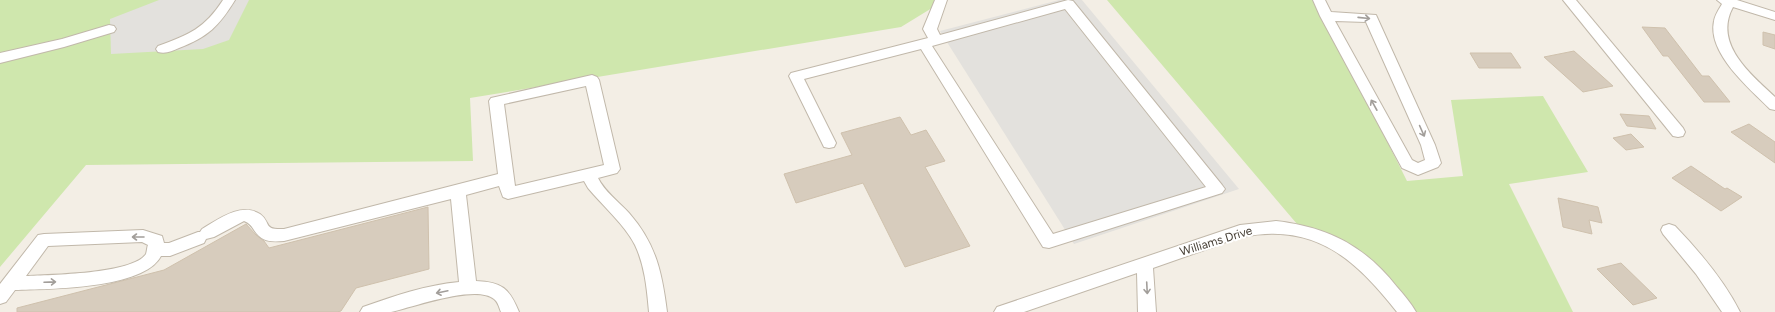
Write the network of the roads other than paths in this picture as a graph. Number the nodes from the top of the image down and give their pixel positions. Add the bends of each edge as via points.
1 (229, 0) edge
2 (942, 0) edge
3 (1319, 0) edge
4 (1569, 0) edge
5 (1726, 1) edge
6 (1326, 16) junction
7 (1775, 16) edge
8 (109, 29) dead end
9 (930, 42) junction
10 (163, 49) dead end
11 (0, 58) edge
12 (1775, 105) edge
13 (1678, 132) dead end
14 (829, 143) dead end
15 (589, 175) junction
16 (506, 178) junction
17 (458, 191) junction
18 (1669, 230) dead end
19 (156, 250) junction
20 (1144, 264) junction
21 (11, 283) junction
22 (468, 287) junction
23 (0, 297) edge
24 (369, 312) edge
25 (510, 312) edge
26 (658, 312) edge
27 (1003, 312) edge
28 (1147, 312) edge
29 (1407, 312) edge
30 (1731, 312) edge

1 - 10 street via 210,27 197,36
2 - 9 street via 930,29
3 - 6 street
4 - 13 street
5 - 7 street
5 - 12 street via 1720,20 1723,44 1741,71
6 -> 6 street via 1371,18 1428,145 1433,163 1418,169 1407,164
8 - 11 street
9 - 9 street via 1068,4 1217,189 1049,242
9 - 14 street via 796,76
15 - 16 street via 508,193
15 - 16 street via 612,169 592,80 496,101
15 - 26 street via 593,184 636,234 646,252 656,290
16 - 17 street
17 - 19 street via 284,235 270,236 262,231 255,219 245,215 233,218 203,236 170,249
17 - 22 street
18 - 30 street via 1690,252
21 -> 19 street via 94,280 112,276 150,261
19 -> 21 street via 156,241 143,236 44,240
20 - 27 street, Williams Drive
20 -> 28 street
20 - 29 street, Williams Drive via 1240,231 1276,227 1298,230 1318,235 1356,255 1374,271
21 - 23 street
22 -> 24 street via 420,297
22 - 25 street via 489,288 499,292

